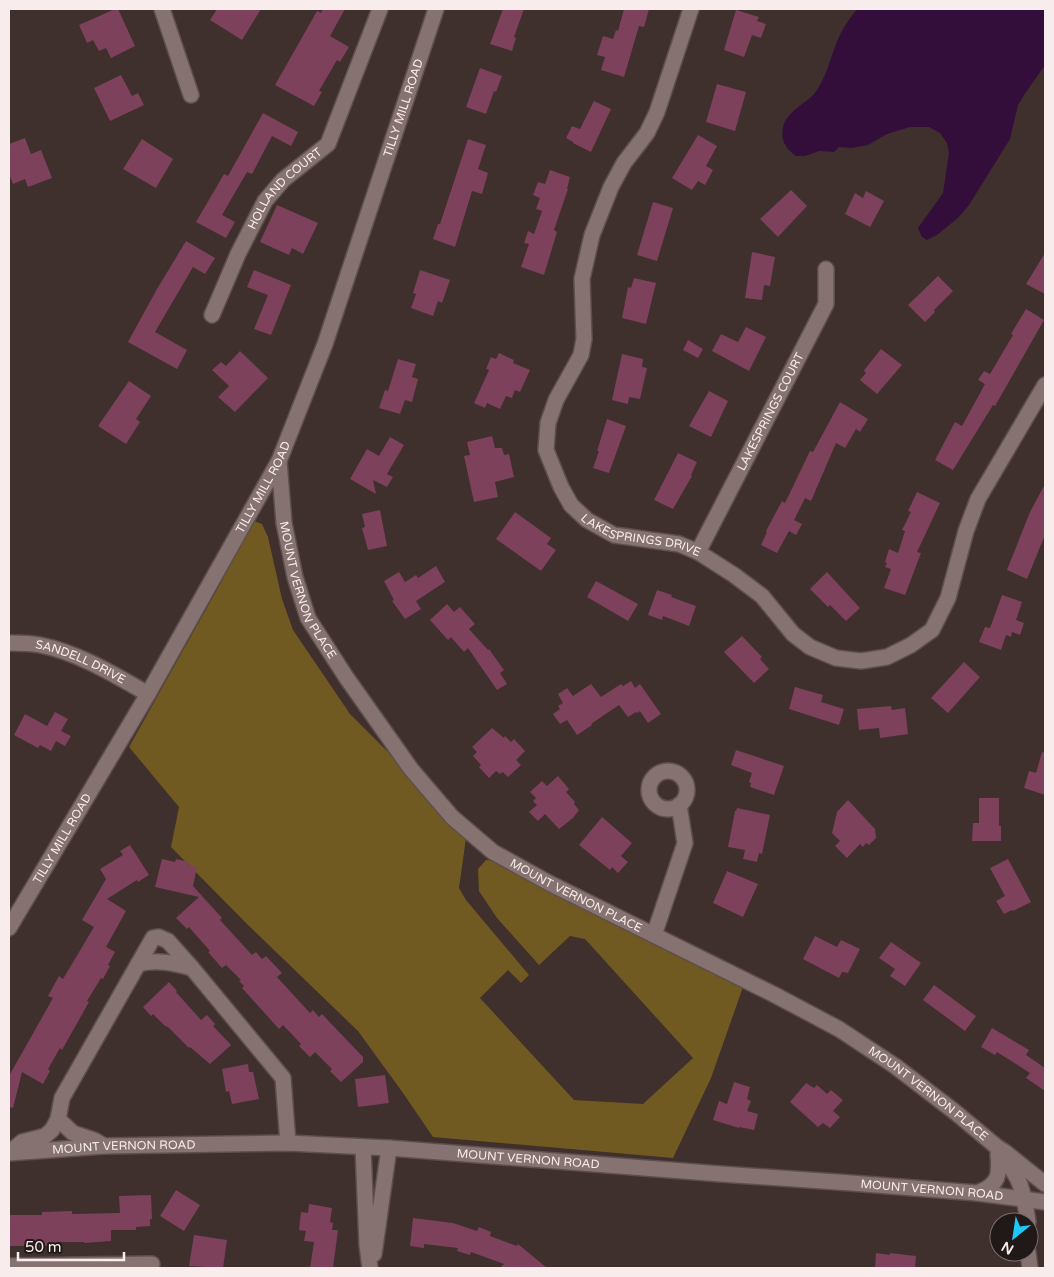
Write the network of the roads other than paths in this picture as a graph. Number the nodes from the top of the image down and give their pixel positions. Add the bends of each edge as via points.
1 (162, 9) edge
2 (380, 9) edge
3 (436, 9) edge
4 (691, 9) edge
5 (191, 95) dead end
6 (826, 269) dead end
7 (212, 315) dead end
8 (1045, 385) edge
9 (279, 461) junction
10 (698, 552) junction
11 (9, 642) edge
12 (148, 694) junction
13 (679, 805) dead end
14 (9, 928) edge
15 (654, 935) junction
16 (138, 964) junction
17 (189, 964) junction
18 (58, 1119) junction
19 (288, 1143) junction
20 (104, 1146) junction
21 (363, 1147) junction
22 (389, 1148) junction
23 (997, 1151) junction
24 (9, 1153) edge
25 (1045, 1184) edge
26 (977, 1194) junction
27 (1024, 1201) junction
28 (1045, 1202) edge
29 (1026, 1212) edge
30 (9, 1266) edge
31 (151, 1268) edge
32 (371, 1268) edge

1 - 5 street
2 - 7 street, HOLLAND COURT via 328,144 283,180 265,201
3 - 9 street, TILLY MILL ROAD via 325,344
4 - 10 street, LAKESPRINGS DRIVE via 648,134 624,163 592,235 582,280 584,339 581,355 556,400 548,423 546,450 571,505 588,520 614,535 679,544
6 - 10 street, LAKESPRINGS COURT via 826,304
8 - 10 street, LAKESPRINGS DRIVE via 978,499 948,598 932,630 911,646 887,657 861,661 836,658 810,647 793,634 762,596
9 - 12 street, TILLY MILL ROAD
9 - 15 street, MOUNT VERNON PLACE via 284,523 308,618 418,778 452,817 493,852
11 - 12 street, SANDELL DRIVE via 39,644 73,656
12 - 14 street, TILLY MILL ROAD
13 - 15 street via 685,843
15 - 23 street, MOUNT VERNON PLACE via 839,1029 955,1112
16 - 17 street via 148,961
16 - 17 street via 153,938 159,937 168,941
16 - 18 street via 66,1090
17 - 19 street via 283,1078
18 - 20 street via 73,1134
18 - 24 street via 45,1136 22,1142
19 - 20 street, MOUNT VERNON ROAD
19 - 21 street, MOUNT VERNON ROAD
20 - 24 street, MOUNT VERNON ROAD
21 - 22 street, MOUNT VERNON ROAD
21 - 32 street
22 - 26 street, MOUNT VERNON ROAD
22 - 32 street
23 - 25 street via 1005,1152
23 - 26 street via 998,1176 991,1186
23 - 27 street, MOUNT VERNON PLACE via 1020,1183
26 - 27 street, MOUNT VERNON ROAD
27 - 28 street, MOUNT VERNON ROAD
27 - 29 street, MOUNT VERNON PLACE
30 - 31 street via 152,1264

